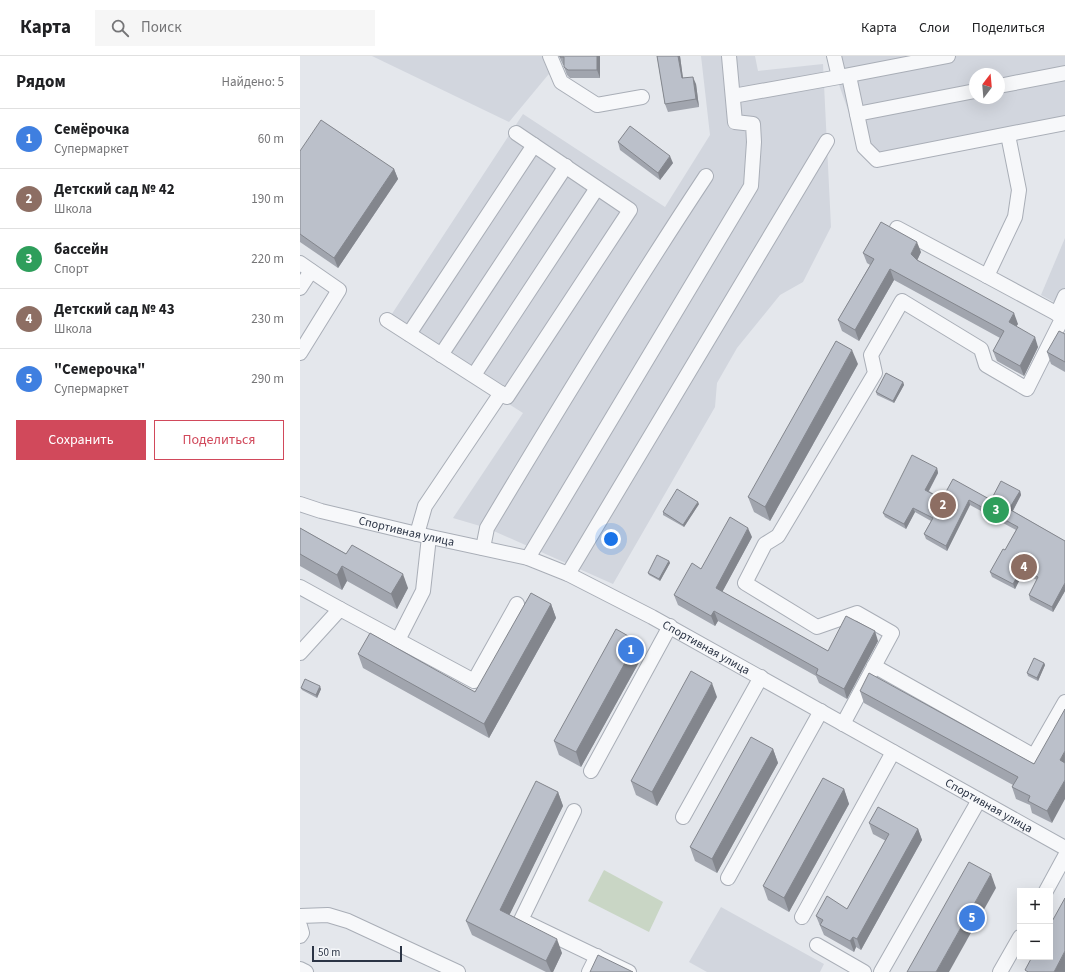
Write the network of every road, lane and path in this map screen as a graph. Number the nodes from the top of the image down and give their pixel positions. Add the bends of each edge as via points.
1 (550, 56) edge
2 (729, 56) edge
3 (834, 56) edge
4 (948, 56) edge
5 (1065, 73) edge
6 (844, 76) junction
7 (1005, 85) edge
8 (969, 92) edge
9 (733, 96) junction
10 (642, 97) dead end
11 (857, 114) junction
12 (1065, 123) edge
13 (516, 133) dead end
14 (1008, 134) junction
15 (827, 141) dead end
16 (534, 145) junction
17 (566, 166) junction
18 (706, 176) dead end
19 (597, 188) junction
20 (897, 228) dead end
21 (306, 267) edge
22 (987, 276) junction
23 (300, 288) edge
24 (1065, 296) edge
25 (1062, 316) edge
26 (387, 320) dead end
27 (409, 334) junction
28 (300, 353) edge
29 (441, 355) junction
30 (474, 375) junction
31 (501, 393) junction
32 (300, 504) edge
33 (423, 536) junction
34 (483, 548) junction
35 (528, 558) junction
36 (568, 574) junction
37 (300, 587) edge
38 (517, 604) dead end
39 (340, 609) junction
40 (670, 626) junction
41 (398, 640) junction
42 (302, 649) edge
43 (874, 666) junction
44 (761, 678) junction
45 (1065, 702) edge
46 (821, 711) junction
47 (843, 724) junction
48 (893, 752) junction
49 (591, 771) dead end
50 (979, 800) junction
51 (574, 811) dead end
52 (684, 816) dead end
53 (1065, 848) edge
54 (1065, 856) edge
55 (728, 878) dead end
56 (1048, 888) edge
57 (300, 916) edge
58 (802, 916) dead end
59 (300, 926) edge
60 (300, 936) edge
61 (1017, 942) edge
62 (817, 945) dead end
63 (597, 956) junction
64 (300, 969) edge
65 (306, 972) edge
66 (458, 972) edge
67 (589, 972) edge
68 (630, 972) edge
69 (864, 972) edge
70 (882, 972) edge
71 (1000, 972) edge

1 - 10 street via 561,82 597,105
2 - 9 street
3 - 6 street
4 - 6 street
5 - 7 street
6 - 9 street
6 - 11 street
8 - 11 street
9 - 35 street via 735,122 753,124 751,186
11 - 14 street via 864,147 877,160
12 - 14 street
13 - 16 street
14 - 22 street via 1019,190 1015,217
15 - 36 street
16 - 17 street
16 - 27 street
17 - 19 street
17 - 29 street
18 - 34 street via 511,487 487,528
19 - 30 street
19 - 31 street via 630,210 507,397
20 - 22 street
21 - 23 street
21 - 28 street via 339,290
22 - 25 street
24 - 25 street
25 - 43 street via 1027,389 986,365 981,349 902,301 871,355 875,373 778,536 765,544 745,584 817,627 857,613 892,632
26 - 27 street
27 - 29 street
29 - 30 street
30 - 31 street
31 - 33 street via 426,506
32 - 33 street, Спортивная улица
33 - 34 street, Спортивная улица
33 - 41 street via 423,591
34 - 35 street, Спортивная улица
35 - 36 street, Спортивная улица
36 - 40 street, Спортивная улица
37 - 39 street
38 - 41 street via 474,681
39 - 41 street
39 - 42 street
40 - 44 street, Спортивная улица
40 - 49 street
43 - 45 street via 1034,756
43 - 47 street
44 - 46 street, Спортивная улица
44 - 52 street
46 - 47 street, Спортивная улица
46 - 55 street
47 - 48 street, Спортивная улица
48 - 50 street, Спортивная улица
48 - 58 street
50 - 53 street, Спортивная улица
50 - 70 street
51 - 63 street via 521,920
54 - 56 street
57 - 66 street via 328,915 348,922
59 - 60 street
61 - 71 street
62 - 69 street
63 - 67 street
63 - 68 street
64 - 65 street

